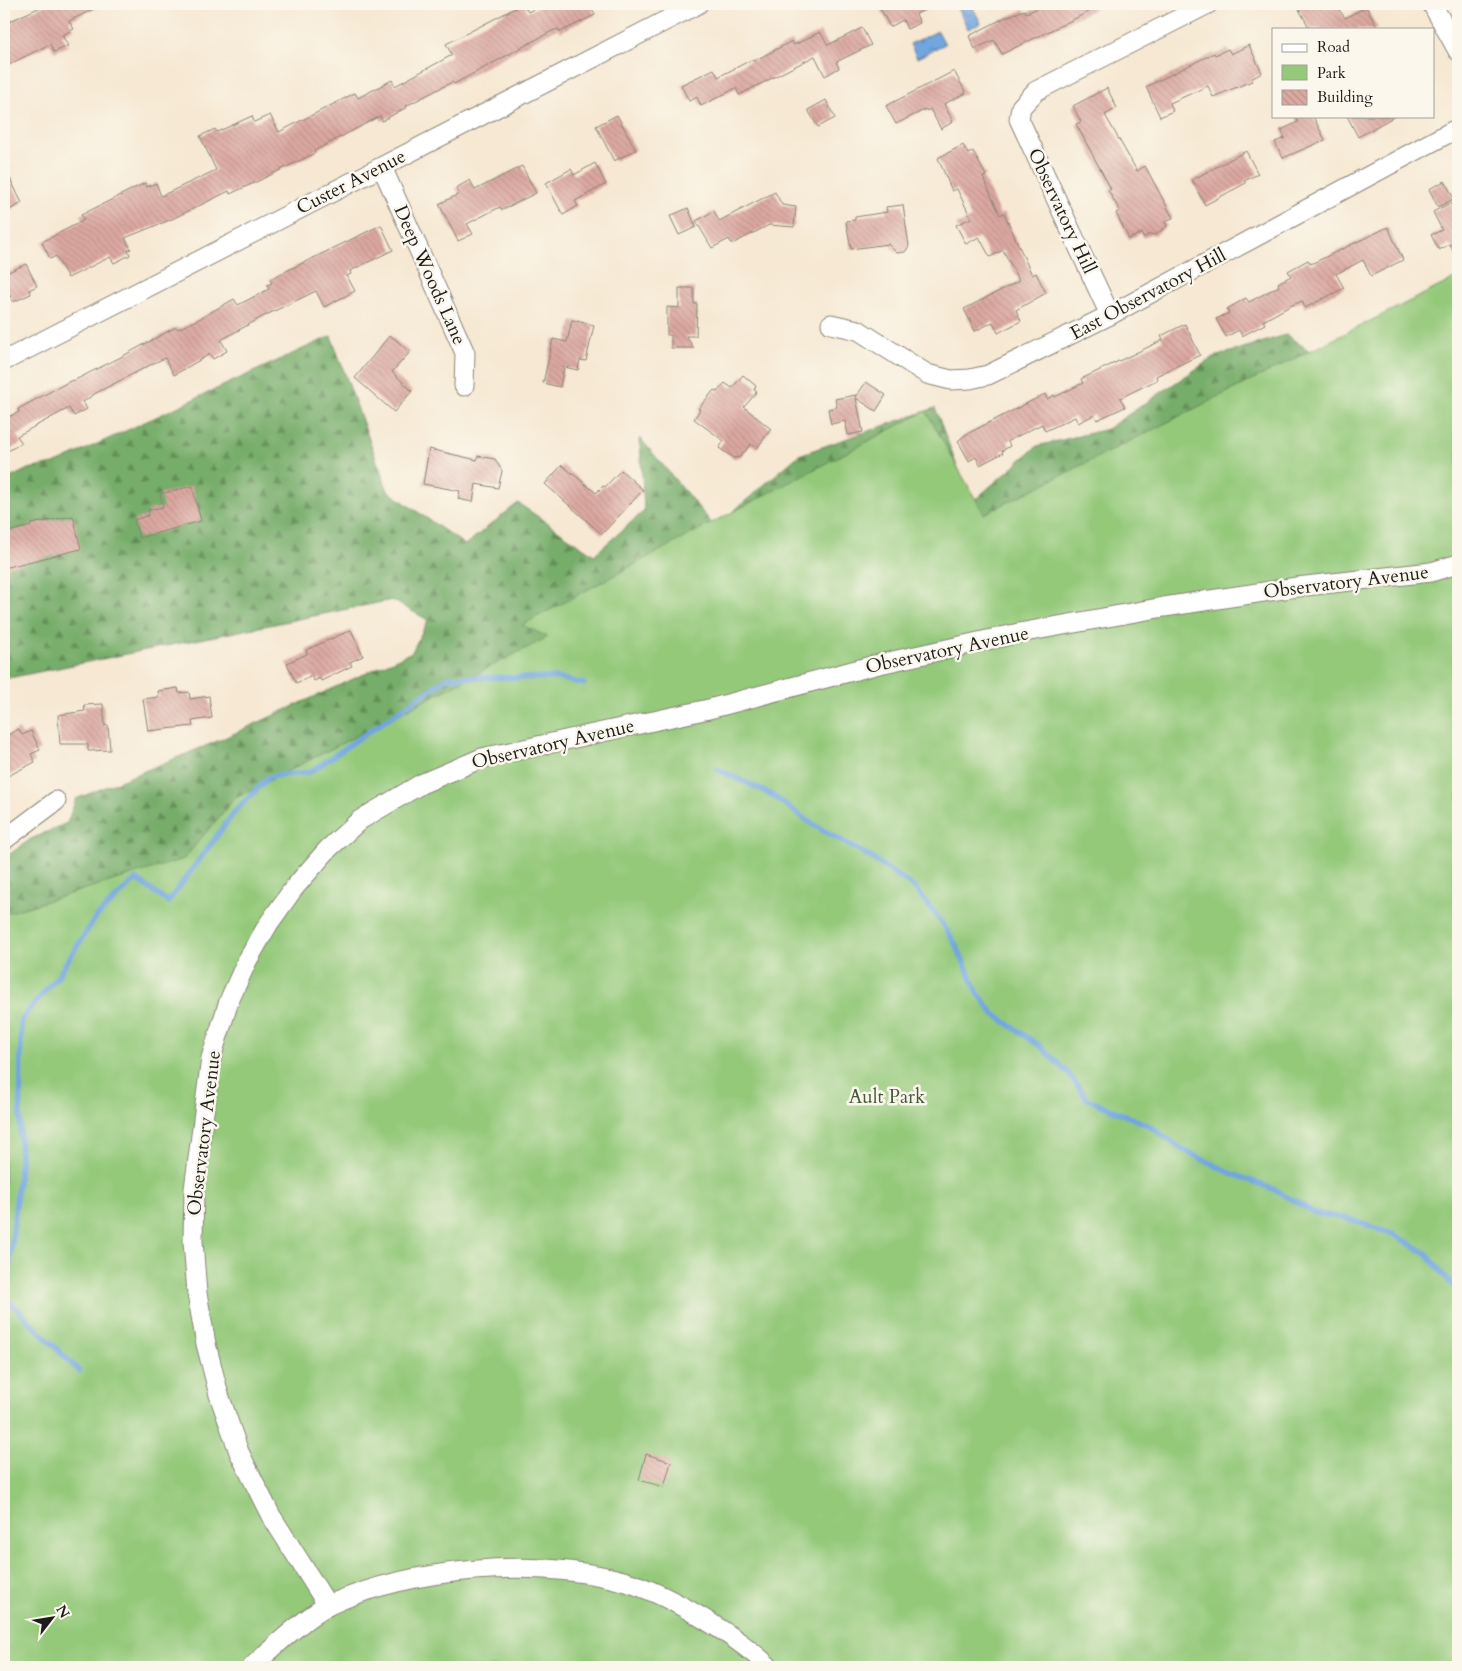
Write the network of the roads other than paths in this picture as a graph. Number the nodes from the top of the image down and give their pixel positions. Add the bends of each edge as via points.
1 (698, 4) edge
2 (1208, 4) edge
3 (1432, 4) edge
4 (1458, 50) edge
5 (1458, 128) edge
6 (382, 166) junction
7 (1110, 315) junction
8 (831, 324) dead end
9 (5, 358) edge
10 (464, 386) dead end
11 (1458, 564) edge
12 (56, 801) dead end
13 (4, 840) edge
14 (328, 1606) junction
15 (252, 1667) edge
16 (769, 1667) edge

1 - 6 street, Custer Avenue
2 - 7 street, Observatory Hill via 1036,91 1021,107 1019,119
3 - 4 street
5 - 7 street, East Observatory Hill
6 - 9 street, Custer Avenue
6 - 10 street, Deep Woods Lane via 465,354
7 - 8 street, East Observatory Hill via 988,375 951,380 927,374 858,330
11 - 14 street, Observatory Avenue via 1431,572 1297,587 1019,633 875,665 709,709 482,758 421,784 360,820 335,843 294,888 269,923 229,1000 211,1058 194,1189 193,1241 197,1293 206,1344 239,1452 270,1514
12 - 13 street
14 - 15 street
14 - 16 street via 395,1584 456,1572 545,1570 589,1575 624,1582 679,1605 753,1652

